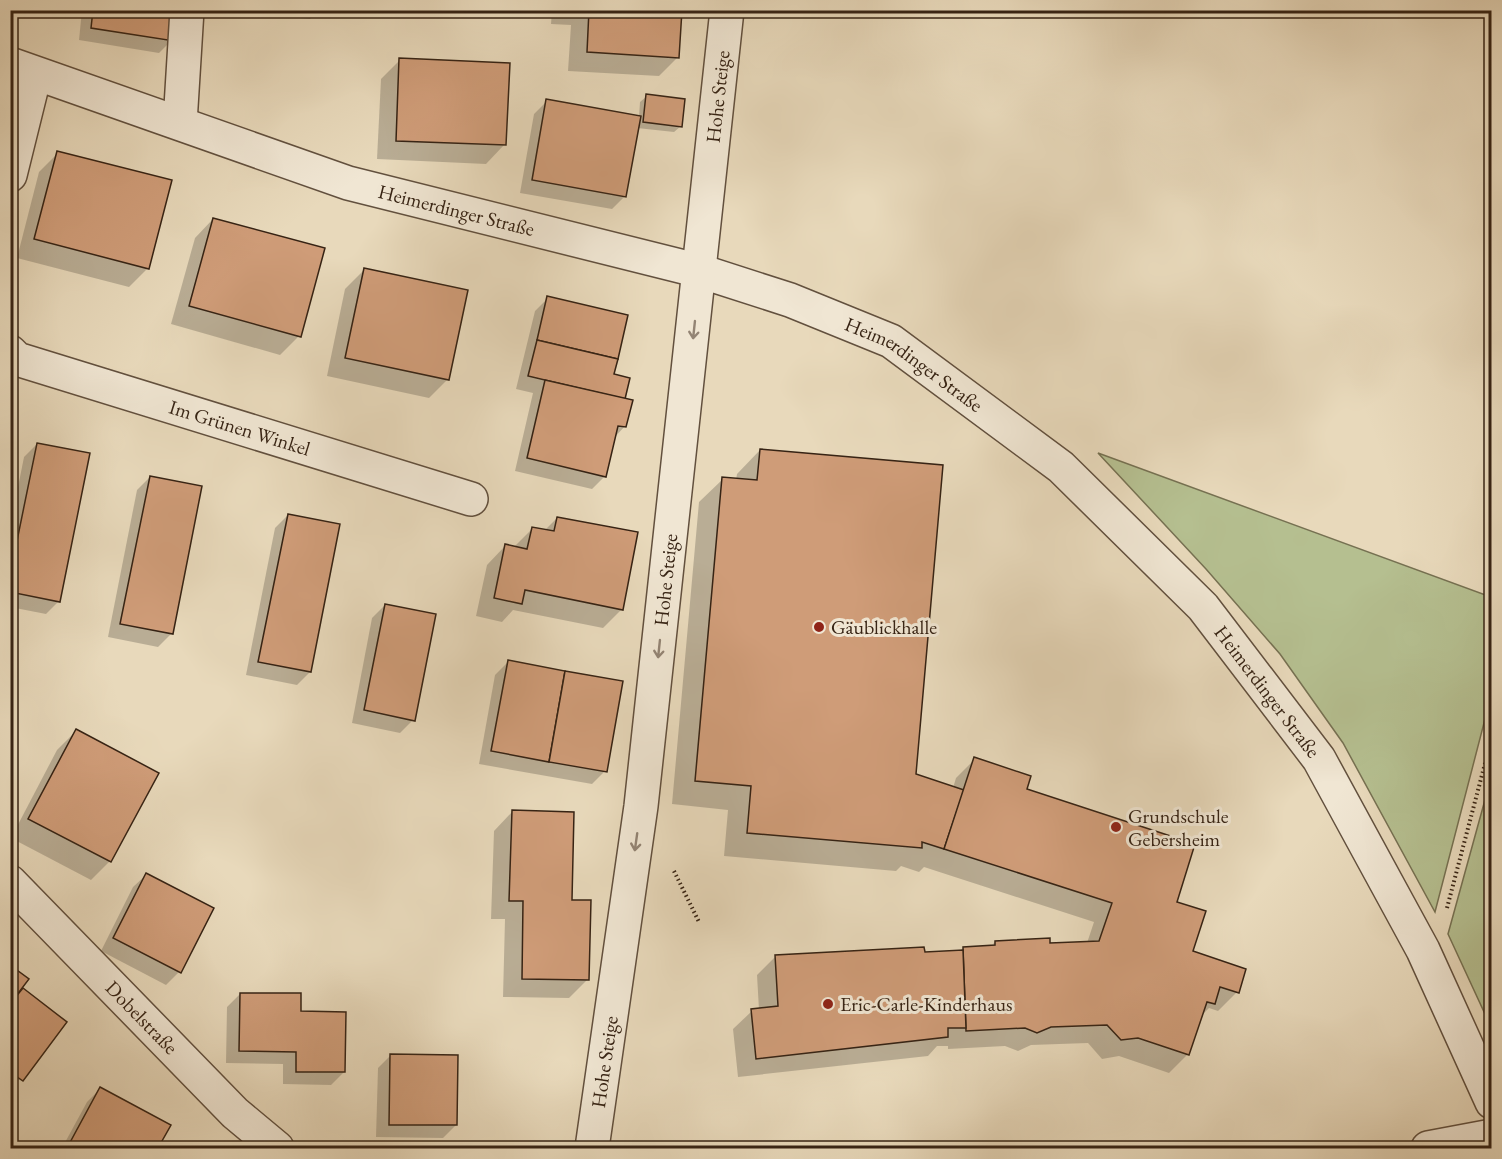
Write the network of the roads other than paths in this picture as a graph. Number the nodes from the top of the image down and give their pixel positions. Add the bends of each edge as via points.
1 (187, 10) edge
2 (727, 10) edge
3 (23, 69) edge
4 (180, 123) junction
5 (10, 175) edge
6 (700, 271) junction
7 (10, 352) edge
8 (471, 500) dead end
9 (10, 882) edge
10 (1491, 1102) edge
11 (1491, 1136) edge
12 (277, 1149) edge
13 (592, 1149) edge
14 (1428, 1149) edge

1 - 4 street
2 - 6 street, Hohe Steige
3 - 4 street, Heimerdinger Straße
3 - 5 street
4 - 6 street, Heimerdinger Straße via 348,183
6 - 10 street, Heimerdinger Straße via 790,300 891,341 1061,467 1203,608 1319,759 1423,950
6 -> 13 street, Hohe Steige via 641,806
7 - 8 street, Im Grünen Winkel via 17,359
9 - 12 street, Dobelstraße via 235,1113
11 - 14 street

